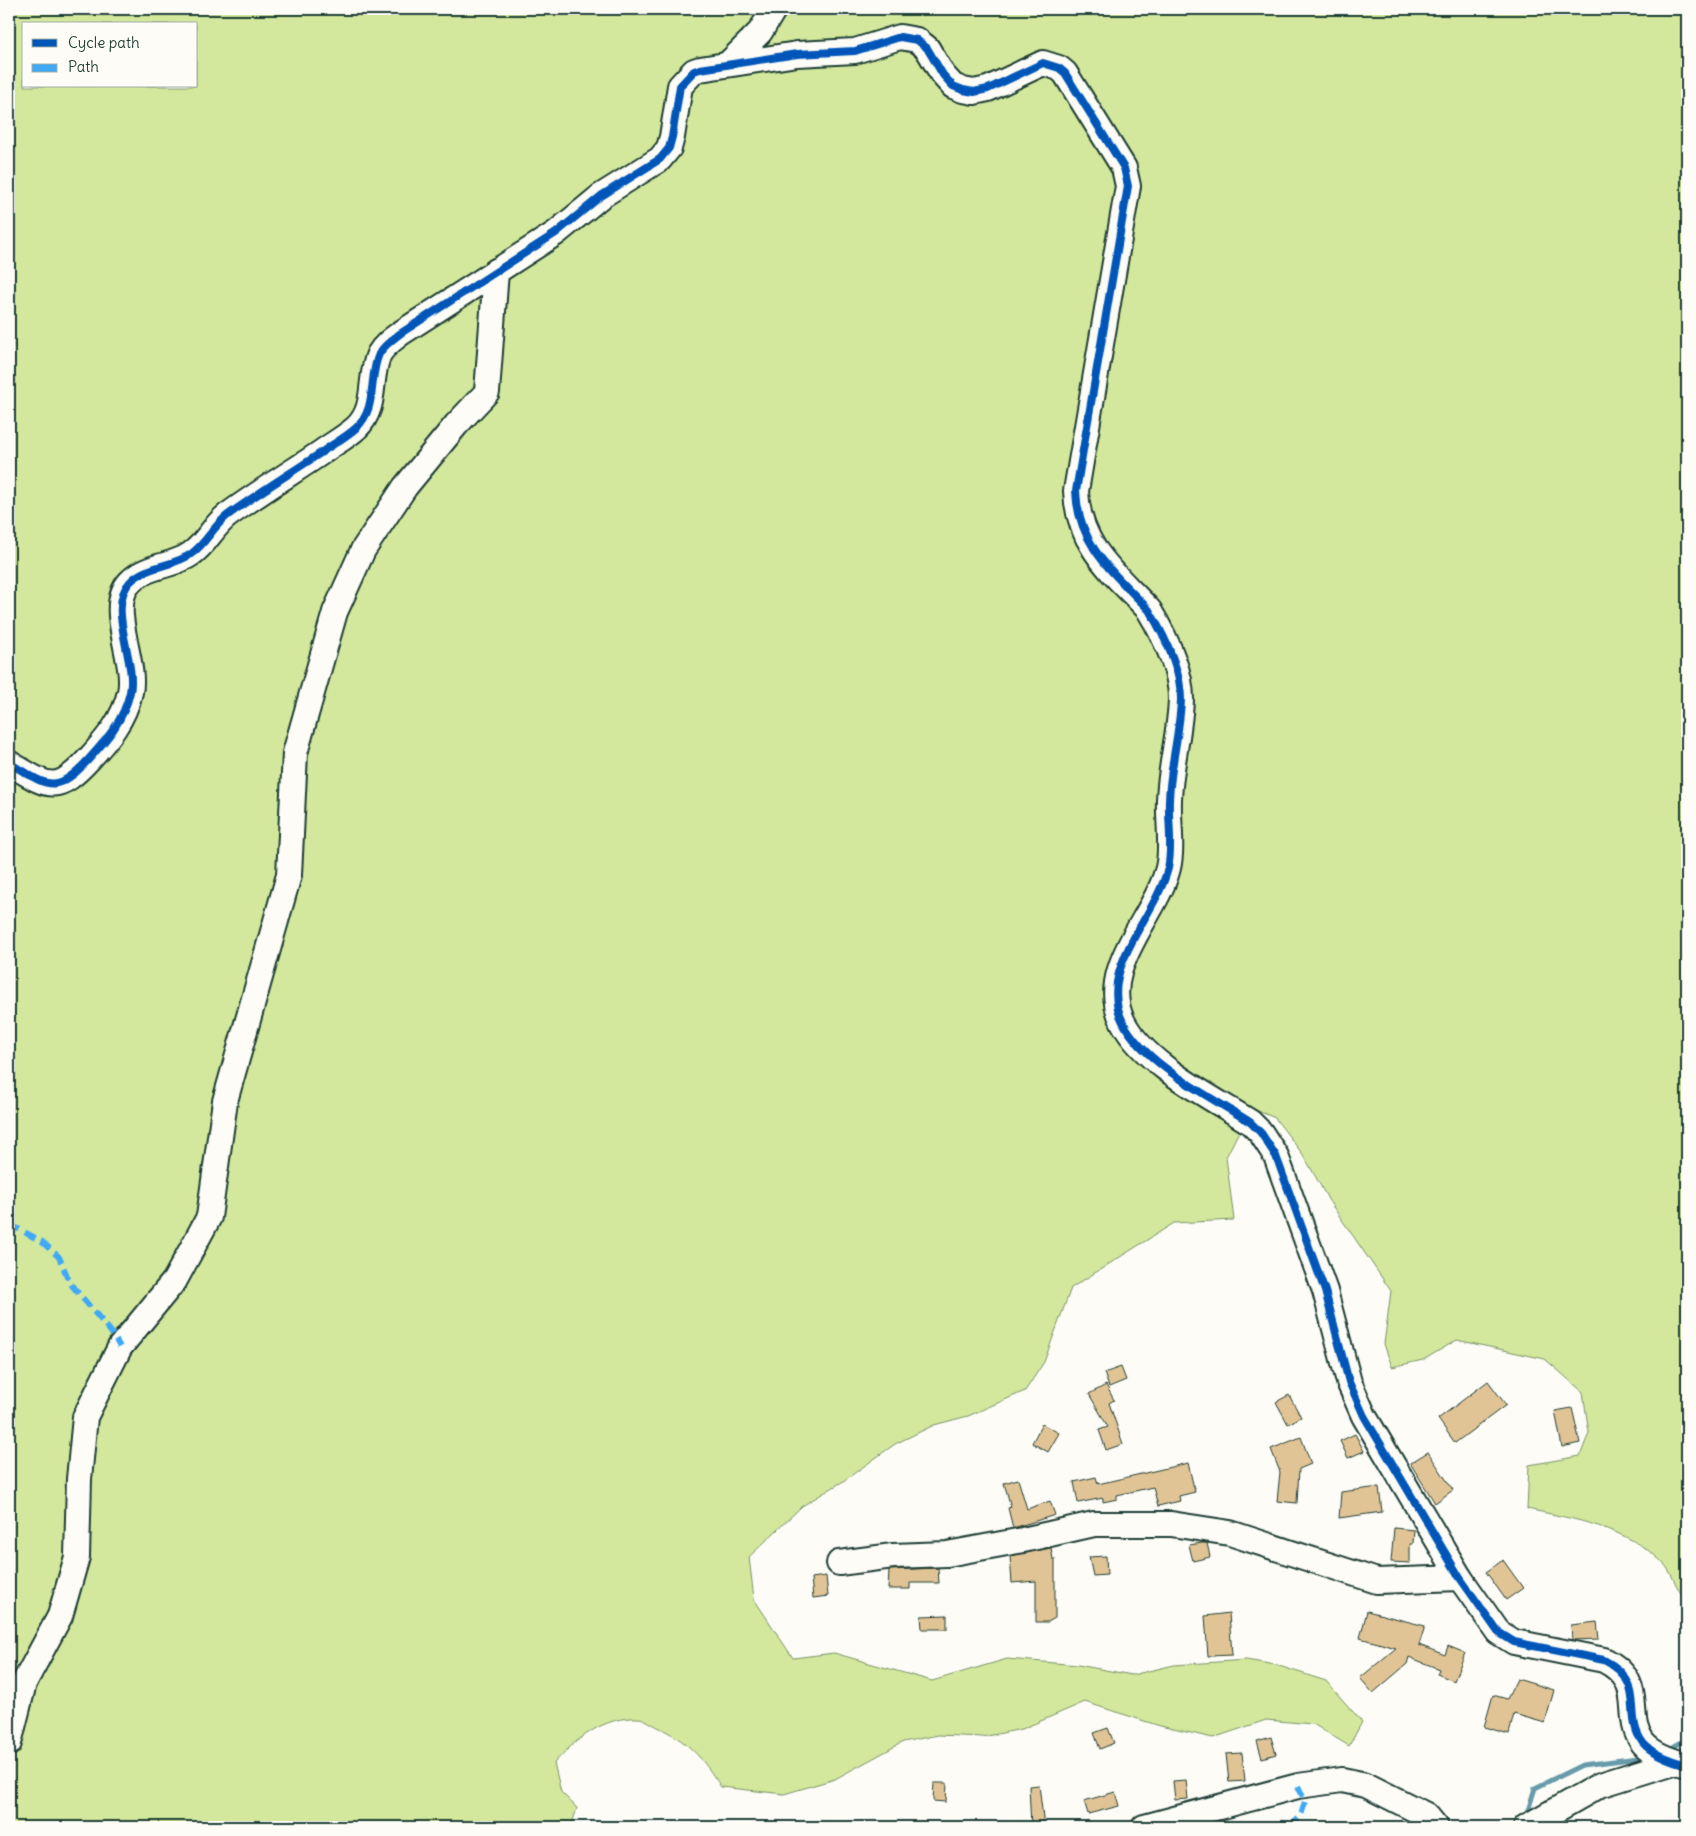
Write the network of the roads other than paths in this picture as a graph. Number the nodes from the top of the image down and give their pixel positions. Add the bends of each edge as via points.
1 (774, 9) edge
2 (728, 64) junction
3 (496, 272) junction
4 (9, 763) edge
5 (839, 1563) dead end
6 (1460, 1578) junction
7 (9, 1743) edge
8 (1681, 1763) edge
9 (1535, 1825) edge
10 (1144, 1827) edge
11 (1436, 1827) edge

1 - 2 street via 760,32
2 - 3 street via 700,68 680,86 669,148 660,159 610,190 556,232
2 - 6 street via 797,54 855,51 909,37 927,48 953,86 974,92 988,89 1036,65 1052,64 1065,73 1124,168 1128,200 1076,506 1083,532 1093,548 1155,620 1178,675 1181,697 1169,798 1169,866 1162,888 1120,971 1116,999 1119,1013 1132,1036 1145,1050 1250,1122 1276,1156 1325,1291 1354,1394
3 - 4 street via 385,345 376,363 370,408 355,429 226,516 191,554 146,571 130,582 124,592 121,612 132,678 126,707 112,732 73,775 58,784 42,782
3 - 7 street via 487,392 405,487 362,550 335,612 295,753 290,875 225,1101 209,1217 175,1280 120,1347 84,1417 77,1557 60,1616 24,1682
5 - 6 street via 947,1554 1094,1524 1171,1524 1230,1533 1377,1581
6 - 8 street via 1504,1637 1514,1642 1604,1660 1619,1670 1629,1684 1636,1727 1642,1742
8 - 9 street via 1600,1785
10 - 11 street via 1298,1786 1342,1780 1366,1785 1426,1816

